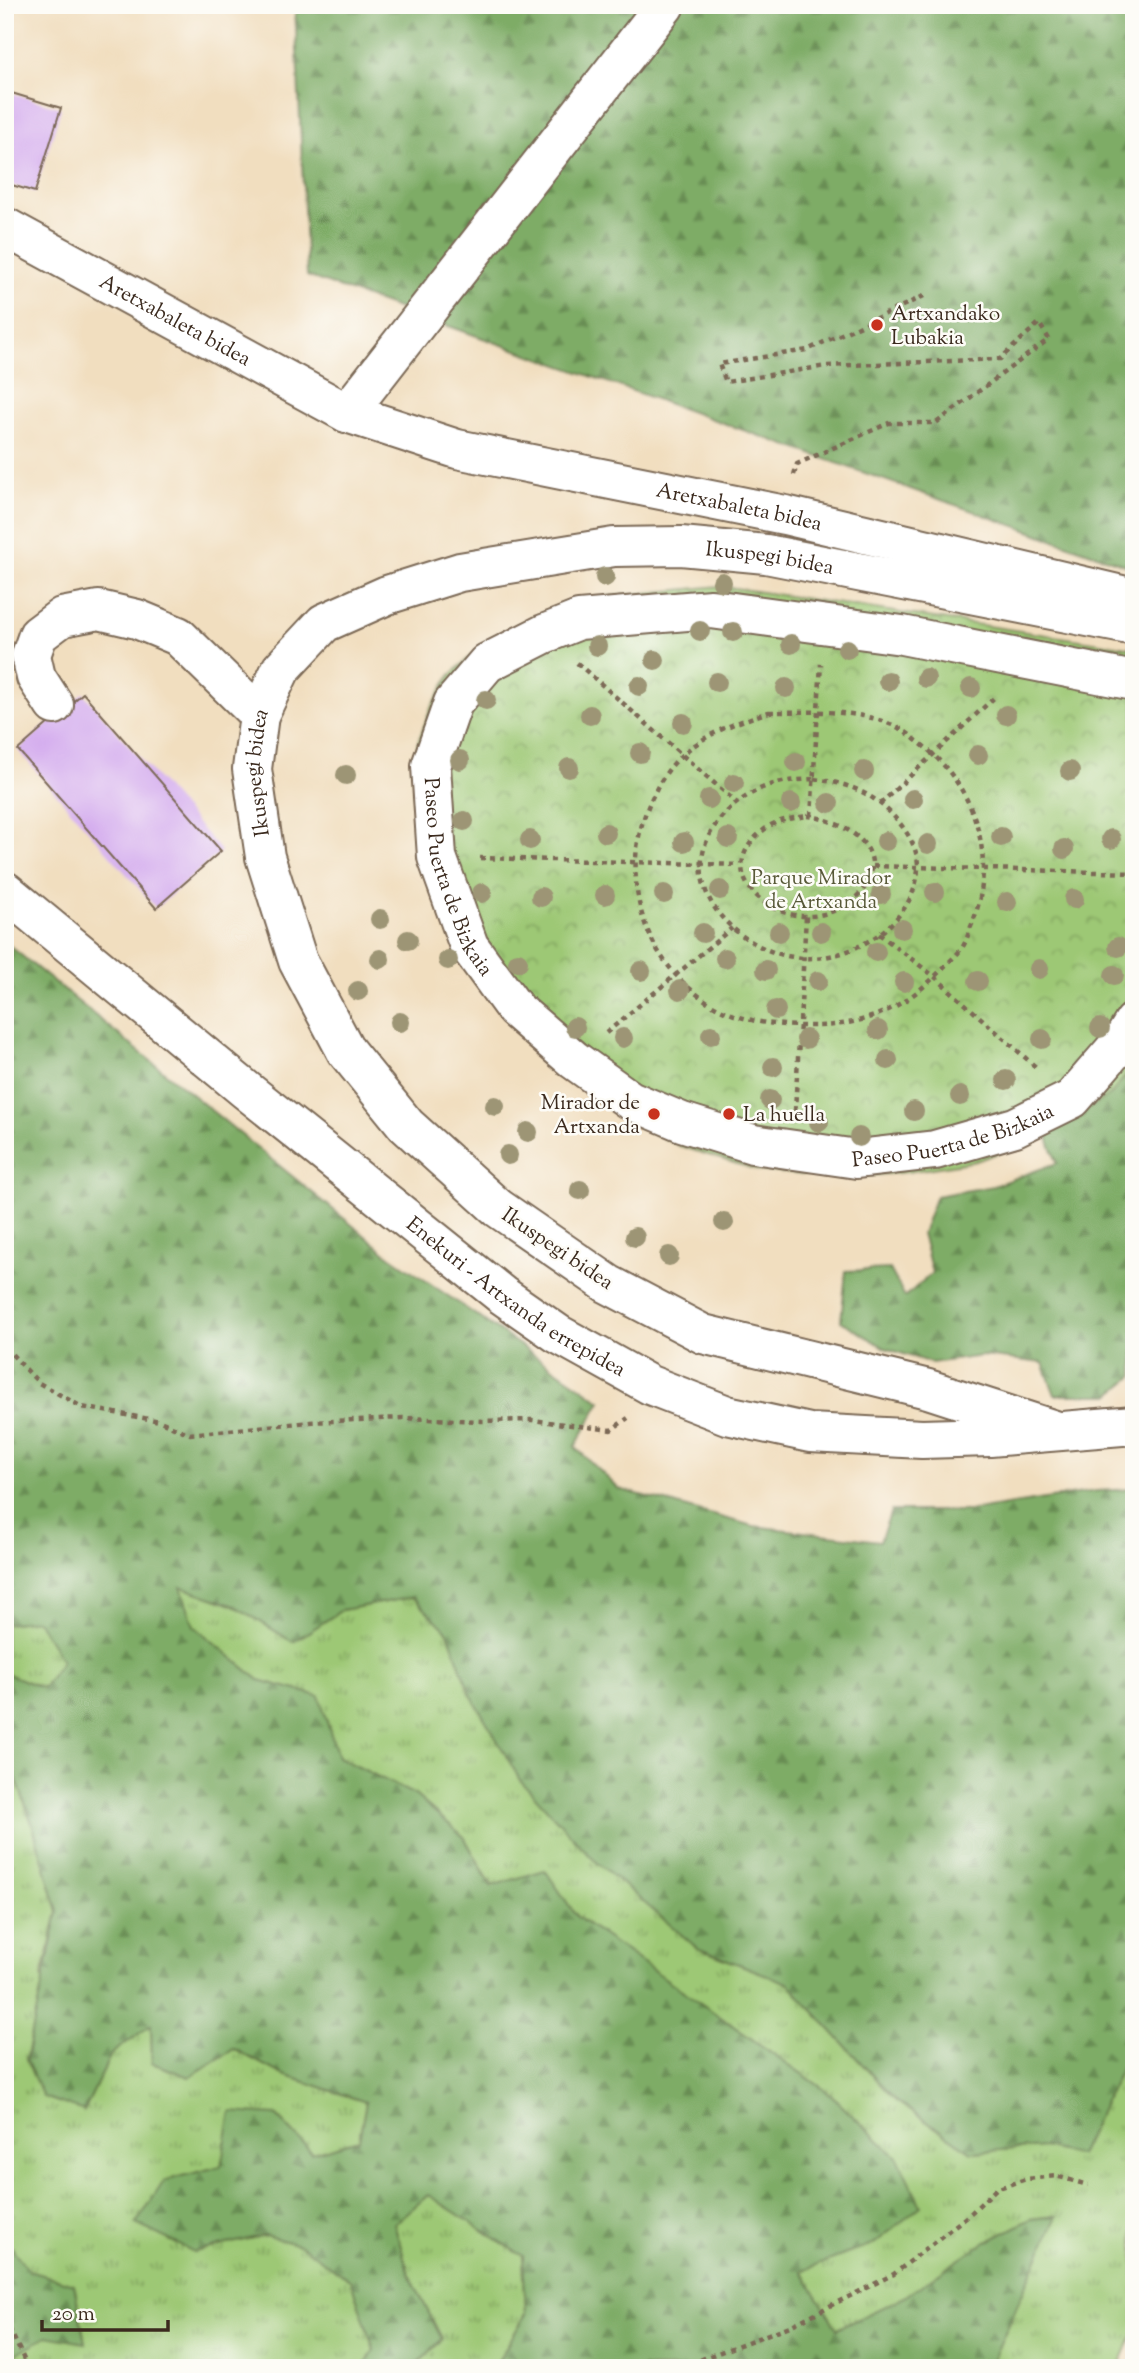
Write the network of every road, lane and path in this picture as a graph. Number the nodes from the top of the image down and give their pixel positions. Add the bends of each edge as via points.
1 (665, 5) edge
2 (5, 227) edge
3 (924, 296) dead end
4 (347, 413) junction
5 (797, 464) dead end
6 (1134, 598) edge
7 (824, 624) junction
8 (1134, 625) edge
9 (544, 634) junction
10 (1035, 660) junction
11 (1134, 681) edge
12 (54, 705) dead end
13 (818, 712) junction
14 (259, 715) junction
15 (934, 753) junction
16 (682, 754) junction
17 (814, 779) junction
18 (737, 803) junction
19 (880, 804) junction
20 (811, 816) junction
21 (437, 857) junction
22 (634, 862) junction
23 (700, 864) junction
24 (741, 865) junction
25 (873, 866) junction
26 (918, 867) junction
27 (983, 869) junction
28 (1134, 873) edge
29 (5, 891) edge
30 (806, 916) junction
31 (732, 928) junction
32 (879, 934) junction
33 (804, 958) junction
34 (675, 975) junction
35 (935, 977) junction
36 (1134, 1022) edge
37 (800, 1026) junction
38 (574, 1060) junction
39 (1072, 1099) junction
40 (792, 1150) junction
41 (5, 1244) edge
42 (5, 1256) edge
43 (5, 1347) edge
44 (632, 1415) dead end
45 (1134, 1425) edge
46 (1058, 1431) junction
47 (1088, 2185) dead end
48 (1126, 2195) dead end
49 (1134, 2196) edge
50 (5, 2319) edge
51 (27, 2368) edge
52 (694, 2368) edge

1 - 4 street
2 - 4 street, Aretxabaleta bidea
3 - 5 path via 807,350 719,364 726,382 826,366 1000,359 1039,323 1049,340 936,423 889,423
4 - 6 street, Aretxabaleta bidea via 457,449 785,514
7 - 9 street, Paseo Puerta de Bizkaia via 711,609 579,620
7 - 10 street, Paseo Puerta de Bizkaia
7 - 13 path
8 - 14 street, Ikuspegi bidea via 766,554 681,546 614,547 460,572 387,594 324,623 281,669
9 - 16 path
9 - 21 street, Paseo Puerta de Bizkaia via 487,663 453,703 431,765
10 - 11 street, Paseo Puerta de Bizkaia
10 - 15 path
12 - 14 street via 36,677 31,655 38,635 62,617 99,610 178,636
13 - 15 path via 860,714 900,728
13 - 16 path via 769,712 723,727
13 - 17 path
14 - 46 street, Ikuspegi bidea via 252,769 265,856 299,961 346,1051 406,1125 498,1208 608,1284 703,1334 928,1389
15 - 19 path
15 - 27 path via 962,786 978,827
16 - 18 path
16 - 22 path via 657,786 640,822
17 - 18 path via 763,788
17 - 19 path via 839,783
17 - 20 path
18 - 23 path via 706,839
19 - 26 path via 913,845
20 - 24 path via 772,825 746,849
20 - 25 path via 856,835
21 - 22 path
21 - 38 street, Paseo Puerta de Bizkaia via 469,946 515,1009
22 - 23 path
22 - 34 path via 638,903 652,942
23 - 24 path
23 - 31 path via 704,888
24 - 30 path via 745,882 757,896 789,914
25 - 26 path
25 - 30 path via 868,883 856,897 825,914
26 - 27 path
26 - 32 path via 912,894
27 - 28 path
27 - 35 path via 978,910 962,947
29 - 46 street, Enekuri - Artxanda errepidea via 502,1295 558,1335 650,1385 727,1415 810,1433 922,1439
30 - 33 path
31 - 33 path via 755,945
31 - 34 path
32 - 33 path via 831,957
32 - 35 path
33 - 37 path
34 - 37 path via 711,1004 754,1022
34 - 38 path
35 - 37 path via 906,1001 873,1018 837,1026
35 - 39 path
36 - 39 street, Paseo Puerta de Bizkaia
37 - 40 path
38 - 40 street, Paseo Puerta de Bizkaia via 630,1100 682,1122 753,1144
39 - 40 street, Paseo Puerta de Bizkaia via 1015,1127 935,1150 857,1159
41 - 42 path
43 - 44 path via 39,1383 82,1407 160,1422 190,1434 403,1418 532,1420 611,1430
45 - 46 street, Enekuri - Artxanda errepidea
47 - 52 path via 1056,2176 996,2189 894,2274 790,2326 702,2360
48 - 49 path
50 - 51 path

